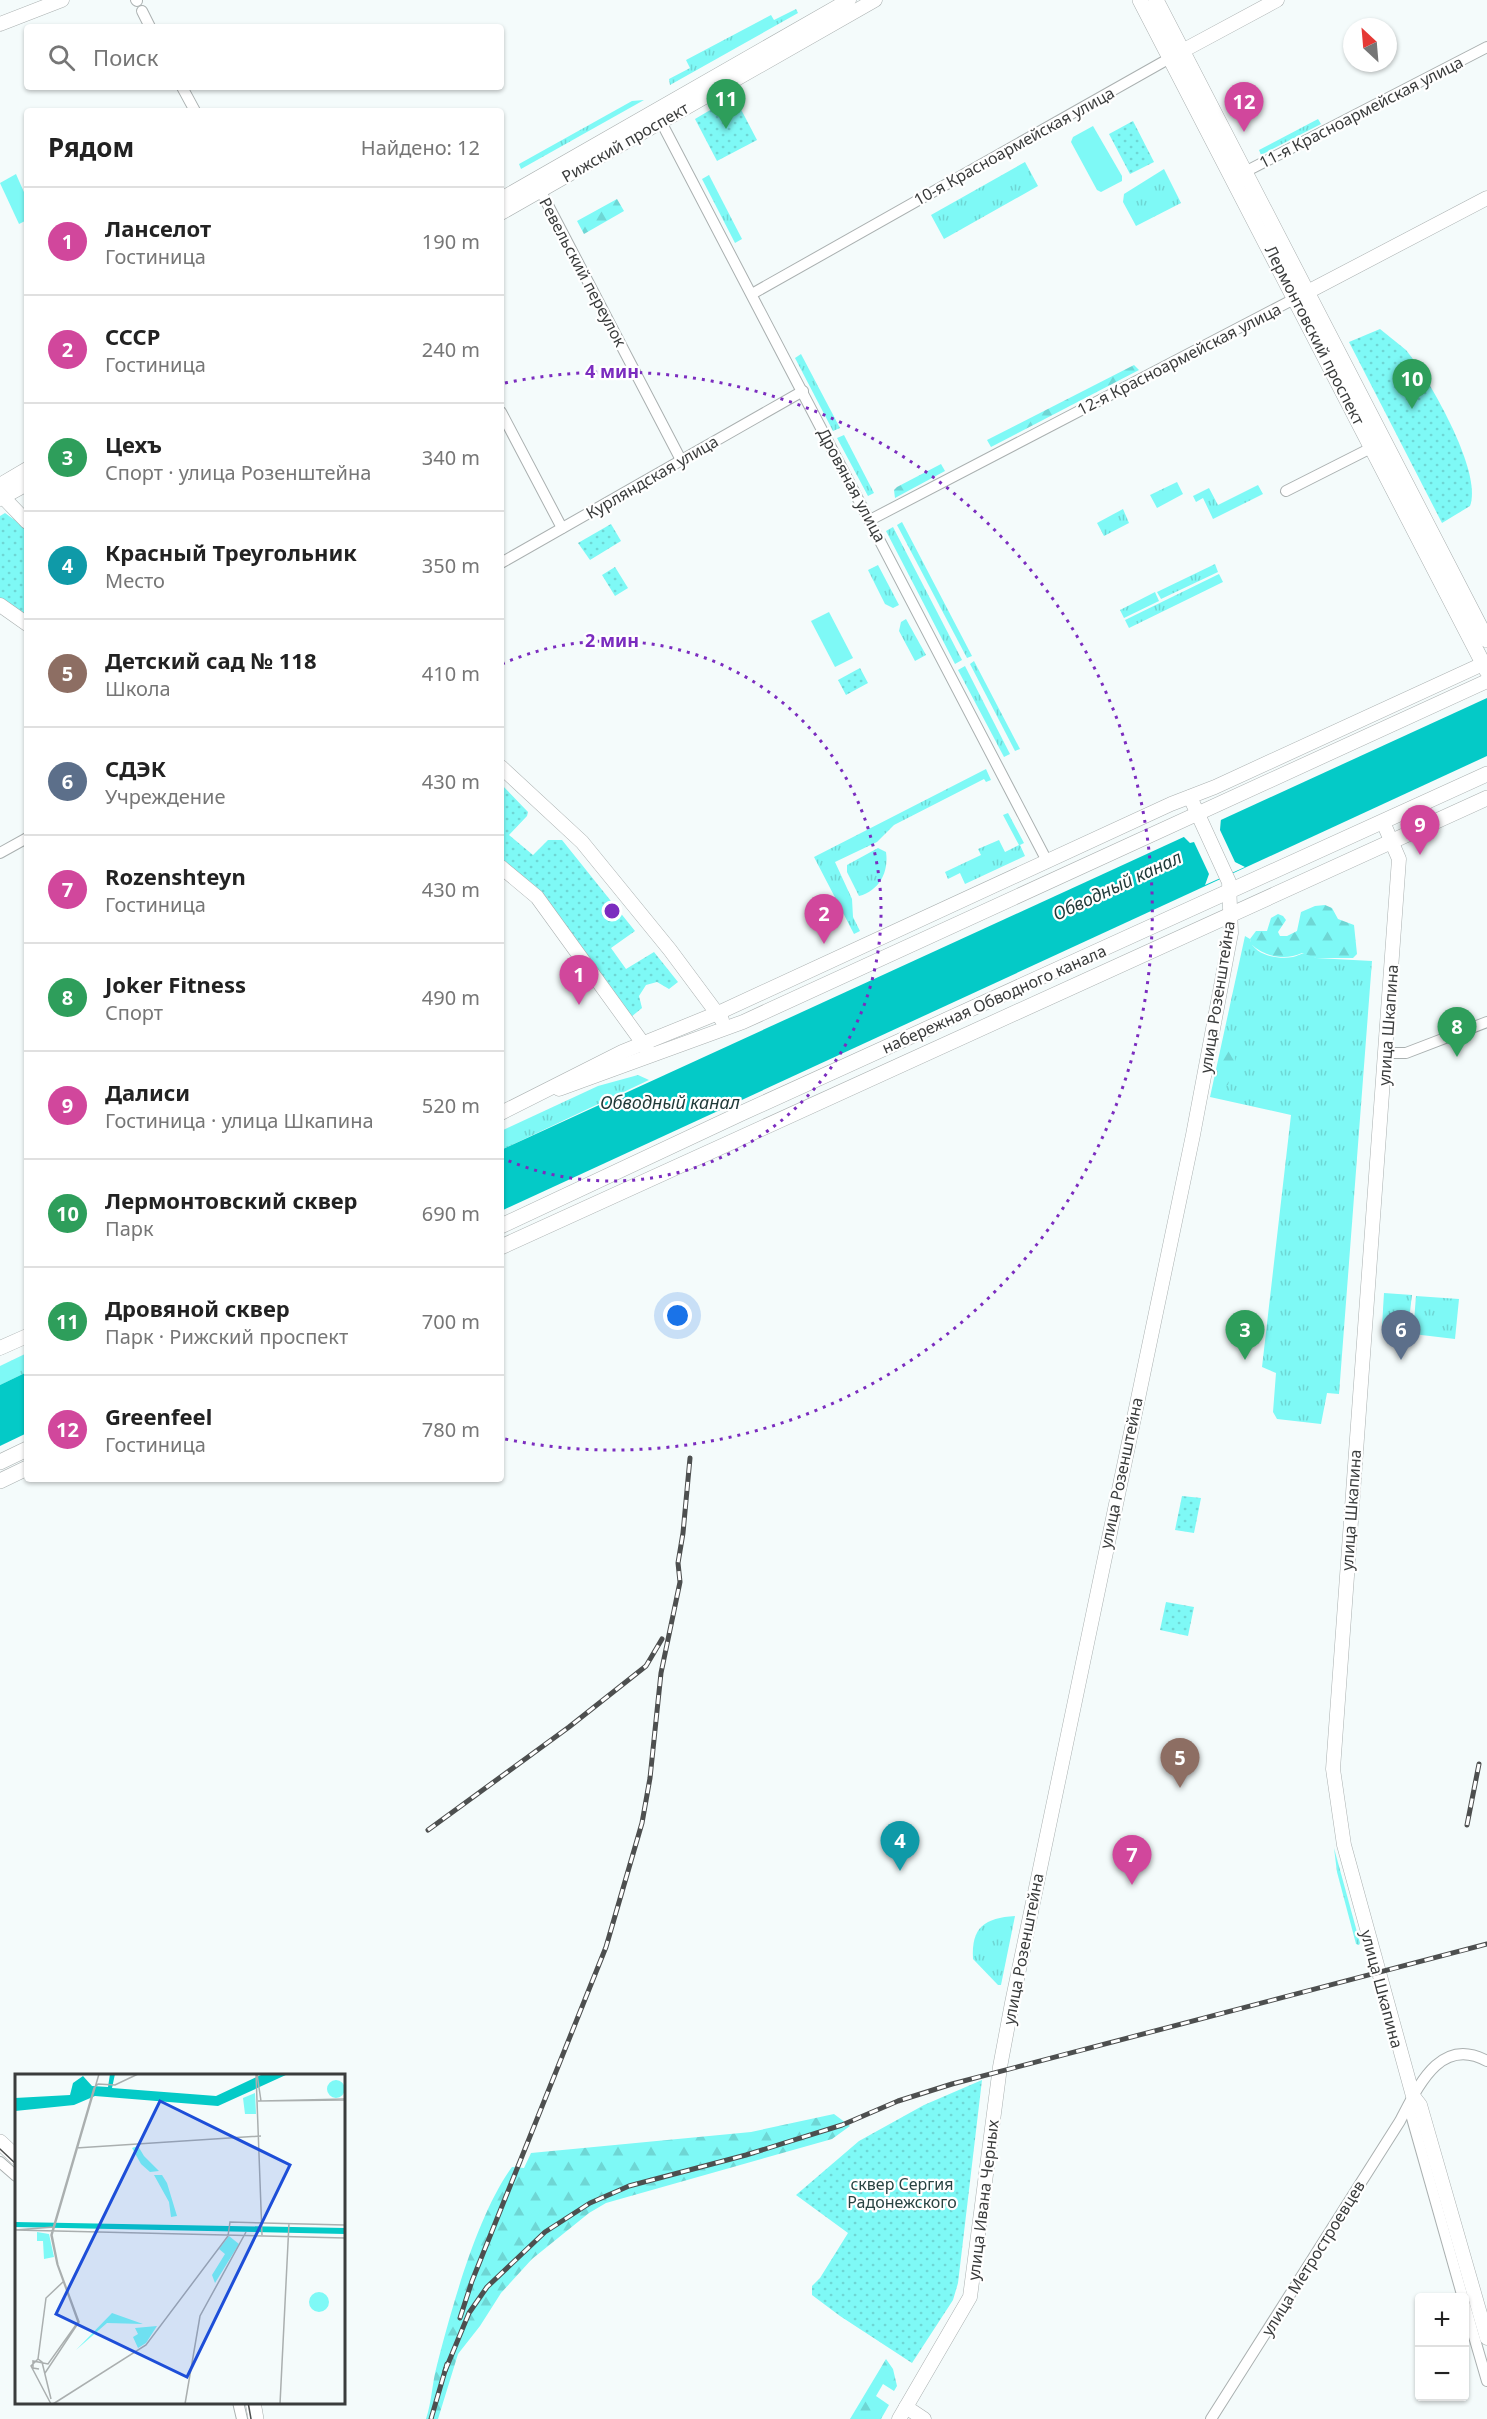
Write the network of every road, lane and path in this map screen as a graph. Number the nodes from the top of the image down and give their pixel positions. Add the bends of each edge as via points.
1 (62, 0) edge
2 (849, 0) edge
3 (875, 0) edge
4 (1140, 0) edge
5 (1156, 0) edge
6 (1276, 0) edge
7 (138, 4) edge
8 (0, 24) edge
9 (148, 24) edge
10 (1487, 47) edge
11 (1176, 54) junction
12 (184, 90) edge
13 (193, 108) edge
14 (658, 116) junction
15 (1240, 175) junction
16 (537, 185) junction
17 (504, 198) edge
18 (1487, 198) edge
19 (504, 211) edge
20 (752, 294) junction
21 (1301, 295) junction
22 (803, 391) junction
23 (504, 418) edge
24 (1379, 445) junction
25 (681, 460) junction
26 (24, 472) edge
27 (24, 485) edge
28 (1286, 490) dead end
29 (1, 494) edge
30 (24, 519) edge
31 (870, 520) junction
32 (562, 528) junction
33 (504, 561) edge
34 (0, 605) edge
35 (24, 622) edge
36 (1487, 640) edge
37 (1486, 666) edge
38 (1487, 681) edge
39 (504, 770) edge
40 (1487, 774) edge
41 (1190, 797) junction
42 (1487, 798) edge
43 (1197, 812) junction
44 (1383, 822) junction
45 (24, 840) edge
46 (1391, 840) junction
47 (0, 853) edge
48 (1047, 861) junction
49 (504, 870) edge
50 (1231, 891) junction
51 (1231, 913) junction
52 (718, 1013) junction
53 (1487, 1022) edge
54 (727, 1028) junction
55 (644, 1042) junction
56 (1386, 1053) junction
57 (650, 1056) junction
58 (541, 1094) junction
59 (504, 1112) edge
60 (504, 1225) edge
61 (504, 1246) edge
62 (24, 1337) edge
63 (0, 1348) edge
64 (24, 1450) edge
65 (0, 1462) edge
66 (24, 1469) edge
67 (0, 1481) edge
68 (1487, 2061) edge
69 (1000, 2070) joint
70 (1413, 2096) junction
71 (0, 2142) edge
72 (15, 2156) edge
73 (0, 2162) edge
74 (15, 2175) edge
75 (1462, 2293) edge
76 (1469, 2318) edge
77 (1487, 2338) edge
78 (1487, 2381) edge
79 (238, 2404) edge
80 (253, 2404) edge
81 (903, 2413) edge
82 (242, 2419) edge
83 (256, 2419) edge
84 (924, 2419) edge
85 (1211, 2419) edge

1 - 8 main road
2 - 14 main road, Рижский проспект
3 - 14 main road, Рижский проспект
4 - 11 main road, Лермонтовский проспект
5 - 11 main road, Лермонтовский проспект
6 - 11 main road, 10-я Красноармейская улица
7 - 9 street
10 - 15 street, 11-я Красноармейская улица
11 - 15 main road, Лермонтовский проспект
11 - 20 street, 10-я Красноармейская улица
12 - 13 street
14 - 16 main road, Рижский проспект
14 - 20 street, Дровяная улица
15 - 21 main road, Лермонтовский проспект
16 - 17 main road, Рижский проспект
16 - 19 main road, Рижский проспект
16 - 25 street, Ревельский переулок
18 - 21 main road, 12-я Красноармейская улица
20 - 22 street, Дровяная улица
21 - 24 main road, Лермонтовский проспект
21 - 31 street, 12-я Красноармейская улица
22 - 25 street, Курляндская улица
22 - 31 street, Дровяная улица
23 - 32 street
24 - 28 street
24 - 36 main road, Лермонтовский проспект
24 - 37 main road, Лермонтовский проспект
25 - 32 street, Курляндская улица
26 - 29 main road
27 - 29 main road
29 - 30 main road
31 - 48 street, Дровяная улица
32 - 33 street, Курляндская улица
34 - 35 main road
37 - 41 main road
38 - 43 main road
39 - 52 main road via 582,842
40 - 44 main road, набережная Обводного канала
41 - 43 main road, улица Розенштейна
41 - 48 main road
42 - 46 main road, набережная Обводного канала
43 - 50 main road, улица Розенштейна
43 - 54 main road
44 - 46 main road, улица Шкапина
44 - 50 main road, набережная Обводного канала
45 - 47 street
46 - 51 main road, набережная Обводного канала
46 - 56 main road, улица Шкапина via 1399,859
48 - 52 main road
49 - 55 main road via 537,897
50 - 51 main road, улица Розенштейна
50 - 60 main road, набережная Обводного канала
51 - 61 main road, набережная Обводного канала
51 - 69 main road, улица Розенштейна via 1231,933 1197,1112 1052,1800
52 - 54 main road
52 - 55 main road
53 - 56 street via 1406,1053
54 - 57 main road
55 - 57 main road
55 - 58 main road
56 - 70 main road, улица Шкапина via 1333,1769 1344,1845
57 - 58 main road
58 - 59 main road
62 - 63 main road
64 - 65 main road
66 - 67 main road
68 - 70 street via 1469,2053 1451,2056 1431,2068
69 - 81 main road, улица Ивана Черных via 970,2297
70 - 75 street via 1410,2111
70 - 77 main road, улица Шкапина via 1420,2105
70 - 85 street, улица Метростроевцев
71 - 72 main road
73 - 74 street
76 - 78 street
79 - 82 street
80 - 83 main road
81 - 84 main road

